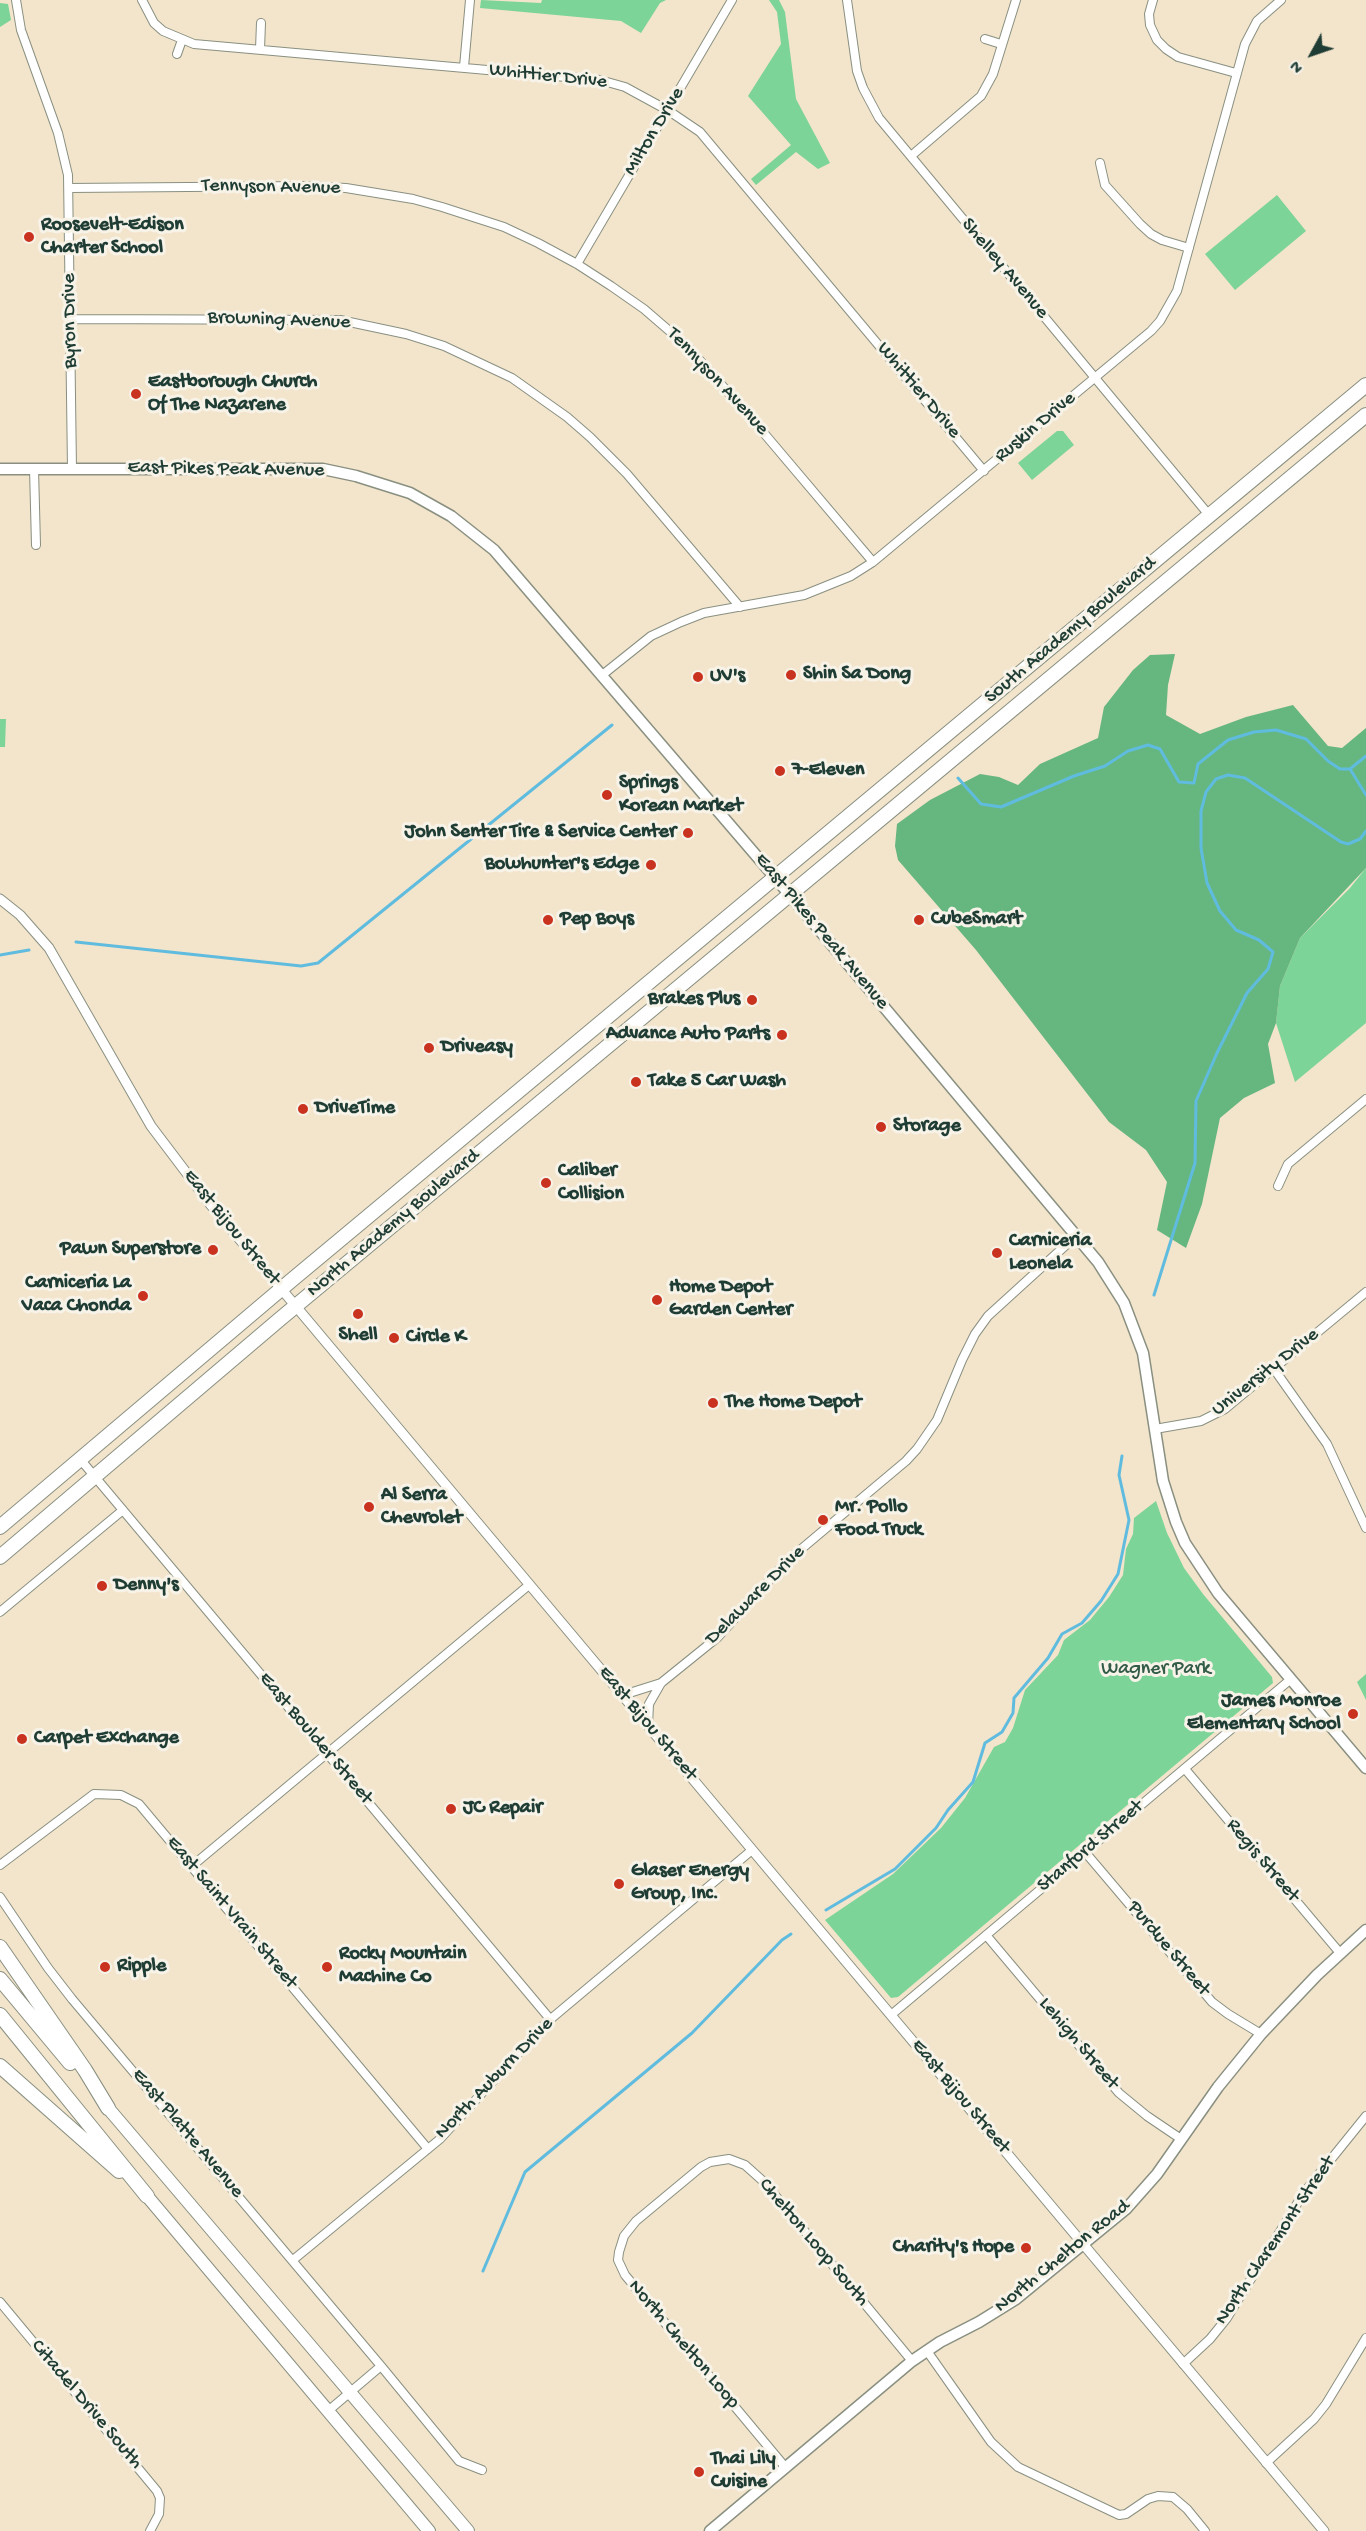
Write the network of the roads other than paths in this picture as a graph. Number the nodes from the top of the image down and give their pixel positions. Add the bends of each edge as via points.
1 (16, 0) edge
2 (142, 0) edge
3 (470, 0) edge
4 (732, 0) edge
5 (847, 0) edge
6 (1016, 0) edge
7 (1153, 0) edge
8 (1281, 0) edge
9 (261, 23) dead end
10 (985, 39) dead end
11 (182, 40) junction
12 (1001, 44) junction
13 (260, 49) junction
14 (177, 54) dead end
15 (464, 67) junction
16 (1236, 73) junction
17 (669, 111) junction
18 (911, 156) junction
19 (1100, 163) dead end
20 (69, 188) junction
21 (1189, 248) junction
22 (577, 264) junction
23 (71, 319) junction
24 (1095, 379) junction
25 (1366, 386) edge
26 (1366, 415) edge
27 (34, 469) junction
28 (72, 469) junction
29 (0, 470) edge
30 (984, 471) junction
31 (1209, 515) junction
32 (36, 545) dead end
33 (873, 562) junction
34 (740, 607) junction
35 (601, 676) junction
36 (776, 878) junction
37 (790, 895) junction
38 (0, 898) edge
39 (1366, 1099) edge
40 (1278, 1186) dead end
41 (1077, 1235) junction
42 (280, 1289) junction
43 (1366, 1292) edge
44 (295, 1306) junction
45 (1274, 1369) junction
46 (1155, 1429) junction
47 (80, 1459) junction
48 (94, 1476) junction
49 (123, 1510) junction
50 (0, 1527) edge
51 (1366, 1528) edge
52 (0, 1557) edge
53 (529, 1585) junction
54 (0, 1612) edge
55 (1291, 1679) junction
56 (661, 1683) junction
57 (623, 1695) junction
58 (648, 1725) junction
59 (327, 1754) junction
60 (1366, 1768) edge
61 (1185, 1769) junction
62 (752, 1850) junction
63 (1085, 1852) junction
64 (0, 1865) edge
65 (192, 1866) junction
66 (0, 1897) edge
67 (1366, 1930) edge
68 (986, 1935) junction
69 (0, 1947) edge
70 (1340, 1953) junction
71 (0, 1979) edge
72 (0, 2015) edge
73 (891, 2015) junction
74 (550, 2019) junction
75 (1261, 2034) junction
76 (0, 2066) edge
77 (108, 2108) junction
78 (1366, 2116) edge
79 (1181, 2139) junction
80 (428, 2149) junction
81 (669, 2193) joint
82 (147, 2196) junction
83 (1084, 2244) junction
84 (293, 2260) junction
85 (0, 2302) edge
86 (1366, 2338) edge
87 (927, 2351) junction
88 (912, 2361) junction
89 (1183, 2364) junction
90 (381, 2366) junction
91 (351, 2391) junction
92 (328, 2411) junction
93 (1266, 2463) junction
94 (786, 2468) junction
95 (482, 2470) dead end
96 (150, 2531) edge
97 (429, 2531) edge
98 (468, 2531) edge
99 (710, 2531) edge
100 (1205, 2531) edge
101 (1324, 2531) edge

1 - 20 street, Byron Drive via 21,30 58,133
2 - 11 street, Whittier Drive via 163,32
3 - 15 street
4 - 17 street, Milton Drive
5 - 18 street, Shelley Avenue via 863,88 879,118
6 - 12 street
7 - 16 street via 1150,25 1166,49 1178,57
8 - 16 street, Ruskin Drive via 1250,31
9 - 13 street
10 - 12 street
11 - 13 street, Whittier Drive
11 - 14 street
12 - 18 street via 993,74 981,96
13 - 15 street, Whittier Drive
15 - 17 street, Whittier Drive via 613,83
16 - 21 street, Ruskin Drive
17 - 22 street, Milton Drive
17 - 30 street, Whittier Drive via 706,138
18 - 24 street, Shelley Avenue
19 - 21 street via 1105,185 1150,234
20 - 22 street, Tennyson Avenue via 307,186 378,193 442,207 504,227
20 - 23 street, Byron Drive
21 - 24 street, Ruskin Drive via 1177,291 1160,321
22 - 33 street, Tennyson Avenue via 644,309 688,347
23 - 28 street, Byron Drive
23 - 34 street, Browning Avenue via 340,320 444,346 512,378 590,437 627,474
24 - 30 street, Ruskin Drive
24 - 31 street, Shelley Avenue
25 - 31 highway, South Academy Boulevard
26 - 37 highway, South Academy Boulevard
27 - 28 main road, East Pikes Peak Avenue
27 - 29 main road, East Pikes Peak Avenue
27 - 32 street
28 - 35 main road, East Pikes Peak Avenue via 323,469 410,493 451,516 494,550
30 - 33 street, Ruskin Drive
31 - 36 highway, South Academy Boulevard
33 - 34 street, Ruskin Drive via 804,596
34 - 35 street, Ruskin Drive via 704,613 664,630 638,645
35 - 36 main road, East Pikes Peak Avenue
36 - 37 main road, East Pikes Peak Avenue
36 - 42 highway, North Academy Boulevard
37 - 41 main road, East Pikes Peak Avenue
37 - 44 highway, North Academy Boulevard
38 - 42 street, East Bijou Street via 49,948 151,1126
39 - 40 street via 1288,1164
41 - 46 main road, East Pikes Peak Avenue via 1112,1282 1133,1324 1147,1370
41 - 56 street, Delaware Drive via 988,1316 966,1352 937,1420 906,1461 787,1561 718,1637
42 - 44 street, East Bijou Street
42 - 47 highway, North Academy Boulevard
43 - 45 street, University Drive
44 - 48 highway, North Academy Boulevard
44 - 53 street, East Bijou Street
45 - 46 street, University Drive via 1212,1416
45 - 51 street via 1327,1444
46 - 55 main road, East Pikes Peak Avenue via 1168,1500 1185,1543 1218,1593
47 - 48 street, East Boulder Street
47 - 50 highway, North Academy Boulevard
48 - 49 street, East Boulder Street
48 - 52 highway, North Academy Boulevard
49 - 54 street
49 - 59 street, East Boulder Street
53 - 57 street, East Bijou Street
53 - 59 street
55 - 60 main road, East Pikes Peak Avenue
55 - 61 street, Stanford Street
56 - 57 street, Delaware Drive
56 - 58 street, Delaware Drive via 648,1704
57 - 58 street, East Bijou Street
58 - 62 street, East Bijou Street
59 - 65 street
59 - 74 street, East Boulder Street
61 - 63 street, Stanford Street
61 - 70 street, Regis Street
62 - 73 street, East Bijou Street
62 - 74 street, North Auburn Drive
63 - 68 street, Stanford Street
63 - 75 street, Purdue Street via 1212,2002
64 - 65 street, East Saint Vrain Street via 84,1800 94,1794 113,1793 139,1804
65 - 80 street, East Saint Vrain Street
66 - 84 street, East Platte Avenue via 72,1999
67 - 70 main road, North Chelton Road
68 - 73 street, Stanford Street
68 - 79 street, Lehigh Street via 1119,2093
69 - 77 highway
70 - 75 main road, North Chelton Road
71 - 77 highway
72 - 82 highway
73 - 83 street, East Bijou Street
74 - 80 street, North Auburn Drive
75 - 79 main road, North Chelton Road
76 - 82 highway
77 - 91 main road
78 - 89 street, North Claremont Street via 1303,2194 1222,2324
79 - 83 main road, North Chelton Road via 1141,2194
80 - 84 street, North Auburn Drive
81 - 88 street, Chelton Loop South via 710,2162 729,2159 745,2165 764,2182
81 - 94 street, North Chelton Loop via 624,2236 620,2268
82 - 92 main road
83 - 87 main road, North Chelton Road via 1016,2299
83 - 89 street, East Bijou Street
84 - 90 street, East Platte Avenue
85 - 96 street, Citadel Drive South via 152,2484 160,2498 159,2514
86 - 93 street via 1326,2404
87 - 88 main road, North Chelton Road
87 - 100 street via 990,2442 1018,2467 1119,2515 1148,2499 1173,2497
88 - 94 main road, North Chelton Road
89 - 93 street, East Bijou Street
90 - 91 street
90 - 95 street, East Platte Avenue via 459,2461
91 - 92 street
91 - 98 main road
92 - 97 main road
93 - 101 street, East Bijou Street
94 - 99 main road, North Chelton Road

